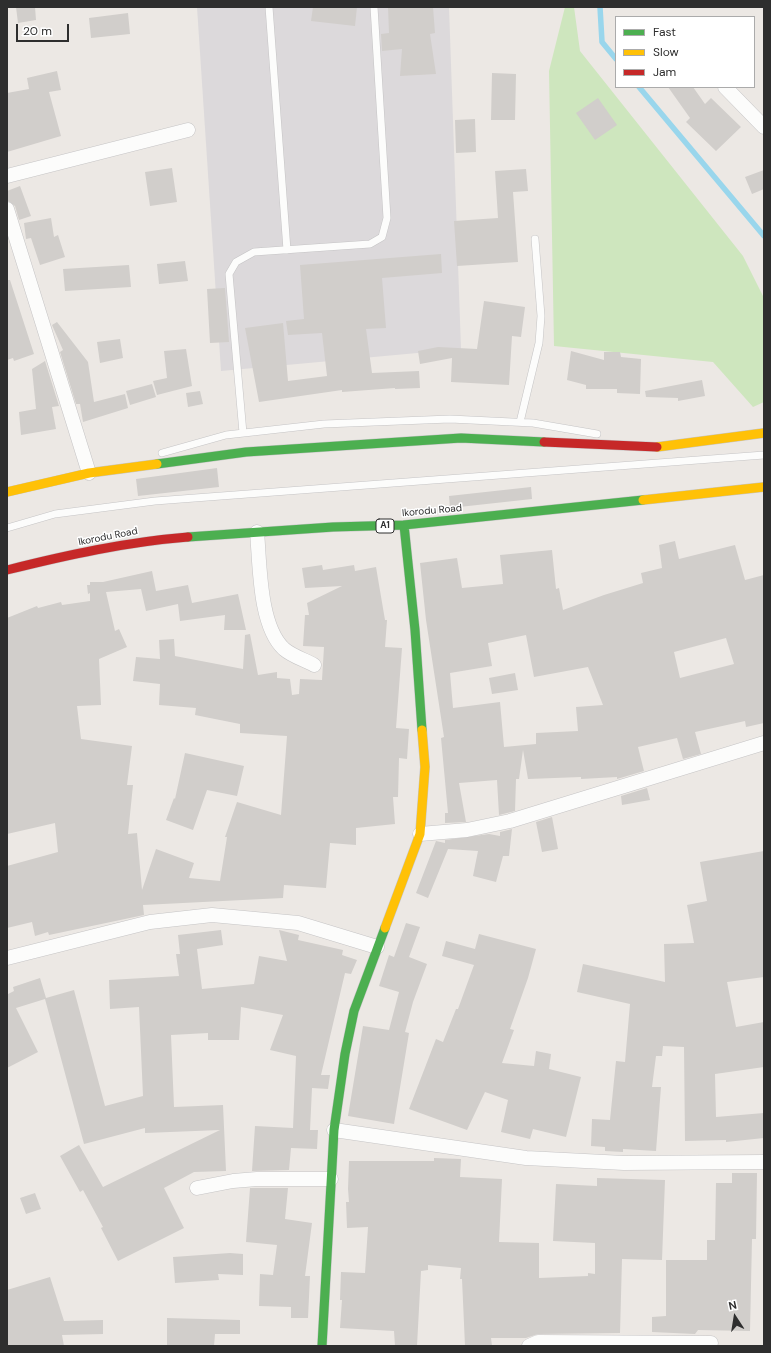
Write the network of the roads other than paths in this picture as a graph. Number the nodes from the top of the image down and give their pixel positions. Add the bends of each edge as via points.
1 (269, 7) edge
2 (374, 7) edge
3 (726, 88) edge
4 (764, 127) edge
5 (188, 130) dead end
6 (7, 176) edge
7 (7, 209) edge
8 (534, 239) dead end
9 (287, 250) junction
10 (520, 422) junction
11 (243, 433) junction
12 (764, 433) edge
13 (602, 435) dead end
14 (610, 437) dead end
15 (664, 447) junction
16 (764, 455) edge
17 (89, 473) junction
18 (764, 489) edge
19 (7, 492) edge
20 (404, 525) junction
21 (7, 528) edge
22 (257, 532) junction
23 (7, 570) edge
24 (314, 665) dead end
25 (764, 743) edge
26 (420, 834) junction
27 (378, 947) junction
28 (7, 958) edge
29 (334, 1130) junction
30 (764, 1162) edge
31 (331, 1179) junction
32 (197, 1188) dead end
33 (711, 1343) dead end
34 (322, 1346) edge
35 (529, 1346) edge

1 - 9 lane
2 - 9 lane via 387,218 382,237 370,244
3 - 4 street
5 - 6 street
7 - 17 street
8 - 10 lane via 541,316 539,344
9 - 11 lane via 254,252 236,262 229,274
10 - 11 lane via 450,419 324,424
10 - 13 lane
11 - 17 lane via 226,435
12 - 15 main road
14 - 15 lane
15 - 17 main road via 461,438 246,452
16 - 21 lane via 155,501 55,514
17 - 19 main road
18 - 20 main road, Ikorodu Road / A1
20 - 22 main road, Ikorodu Road / A1
20 - 26 main road via 425,767
22 - 23 main road, Ikorodu Road / A1 via 148,540
22 - 24 street via 265,617 284,650
25 - 26 street via 510,821 467,830
26 - 27 main road
27 - 28 street via 298,923 212,915 150,922
27 - 29 main road via 354,1011
29 - 30 street via 526,1158 624,1163
29 - 31 main road
31 - 32 street via 257,1179
31 - 34 main road
33 - 35 street via 538,1342

